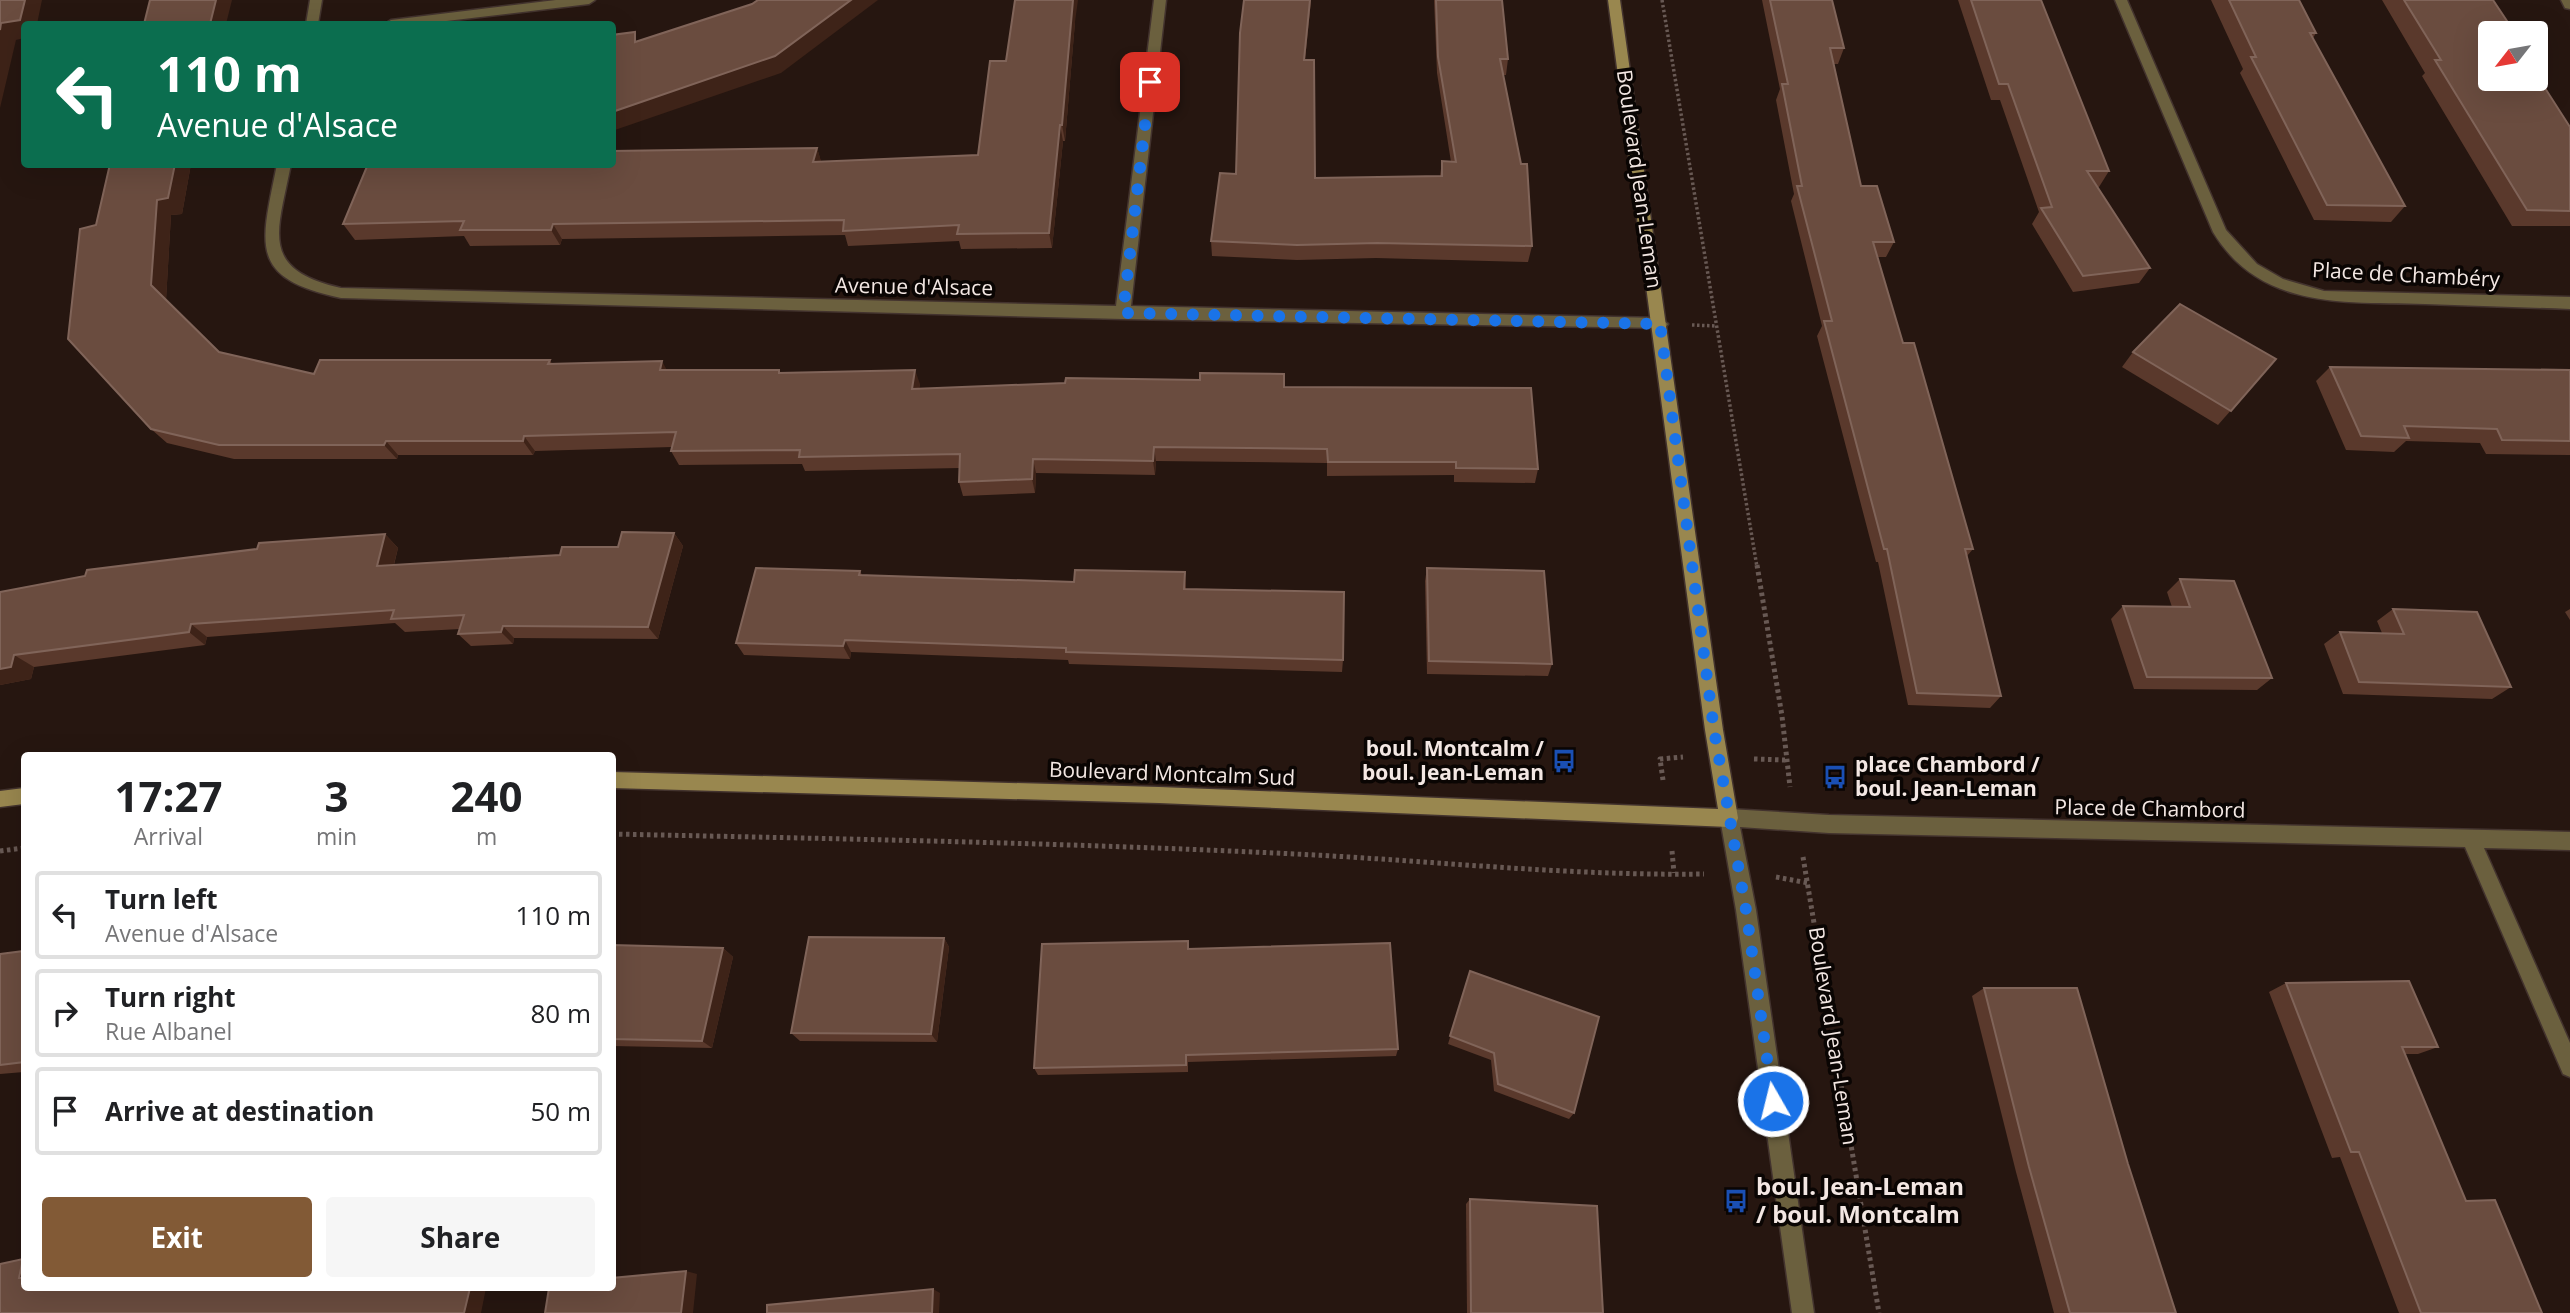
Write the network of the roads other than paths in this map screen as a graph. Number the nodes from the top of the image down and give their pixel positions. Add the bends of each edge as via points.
1 (316, 0) edge
2 (589, 0) edge
3 (1160, 0) edge
4 (1614, 0) edge
5 (2121, 0) edge
6 (2567, 0) edge
7 (2570, 5) edge
8 (312, 21) edge
9 (416, 21) edge
10 (283, 168) edge
11 (2570, 303) edge
12 (1123, 313) junction
13 (1660, 324) junction
14 (616, 780) edge
15 (21, 796) edge
16 (0, 799) edge
17 (1729, 818) junction
18 (2471, 840) junction
19 (2570, 841) edge
20 (2570, 1067) edge
21 (1803, 1313) edge

1 - 8 street
2 - 9 street
3 - 12 street
4 - 13 street, Boulevard Jean-Leman
5 - 11 street, Place de Chambéry via 2220,232 2246,264 2289,289 2324,296
6 - 7 street
10 - 12 street, Avenue d'Alsace via 272,230 273,255 290,277 321,290
12 - 13 street, Avenue d'Alsace
13 - 17 street, Boulevard Jean-Leman
14 - 17 street, Boulevard Montcalm Sud via 1159,795
15 - 16 street
17 - 18 street, Place de Chambord
17 - 21 street, Boulevard Jean-Leman
18 - 19 street, Place de Chambord
18 - 20 street

